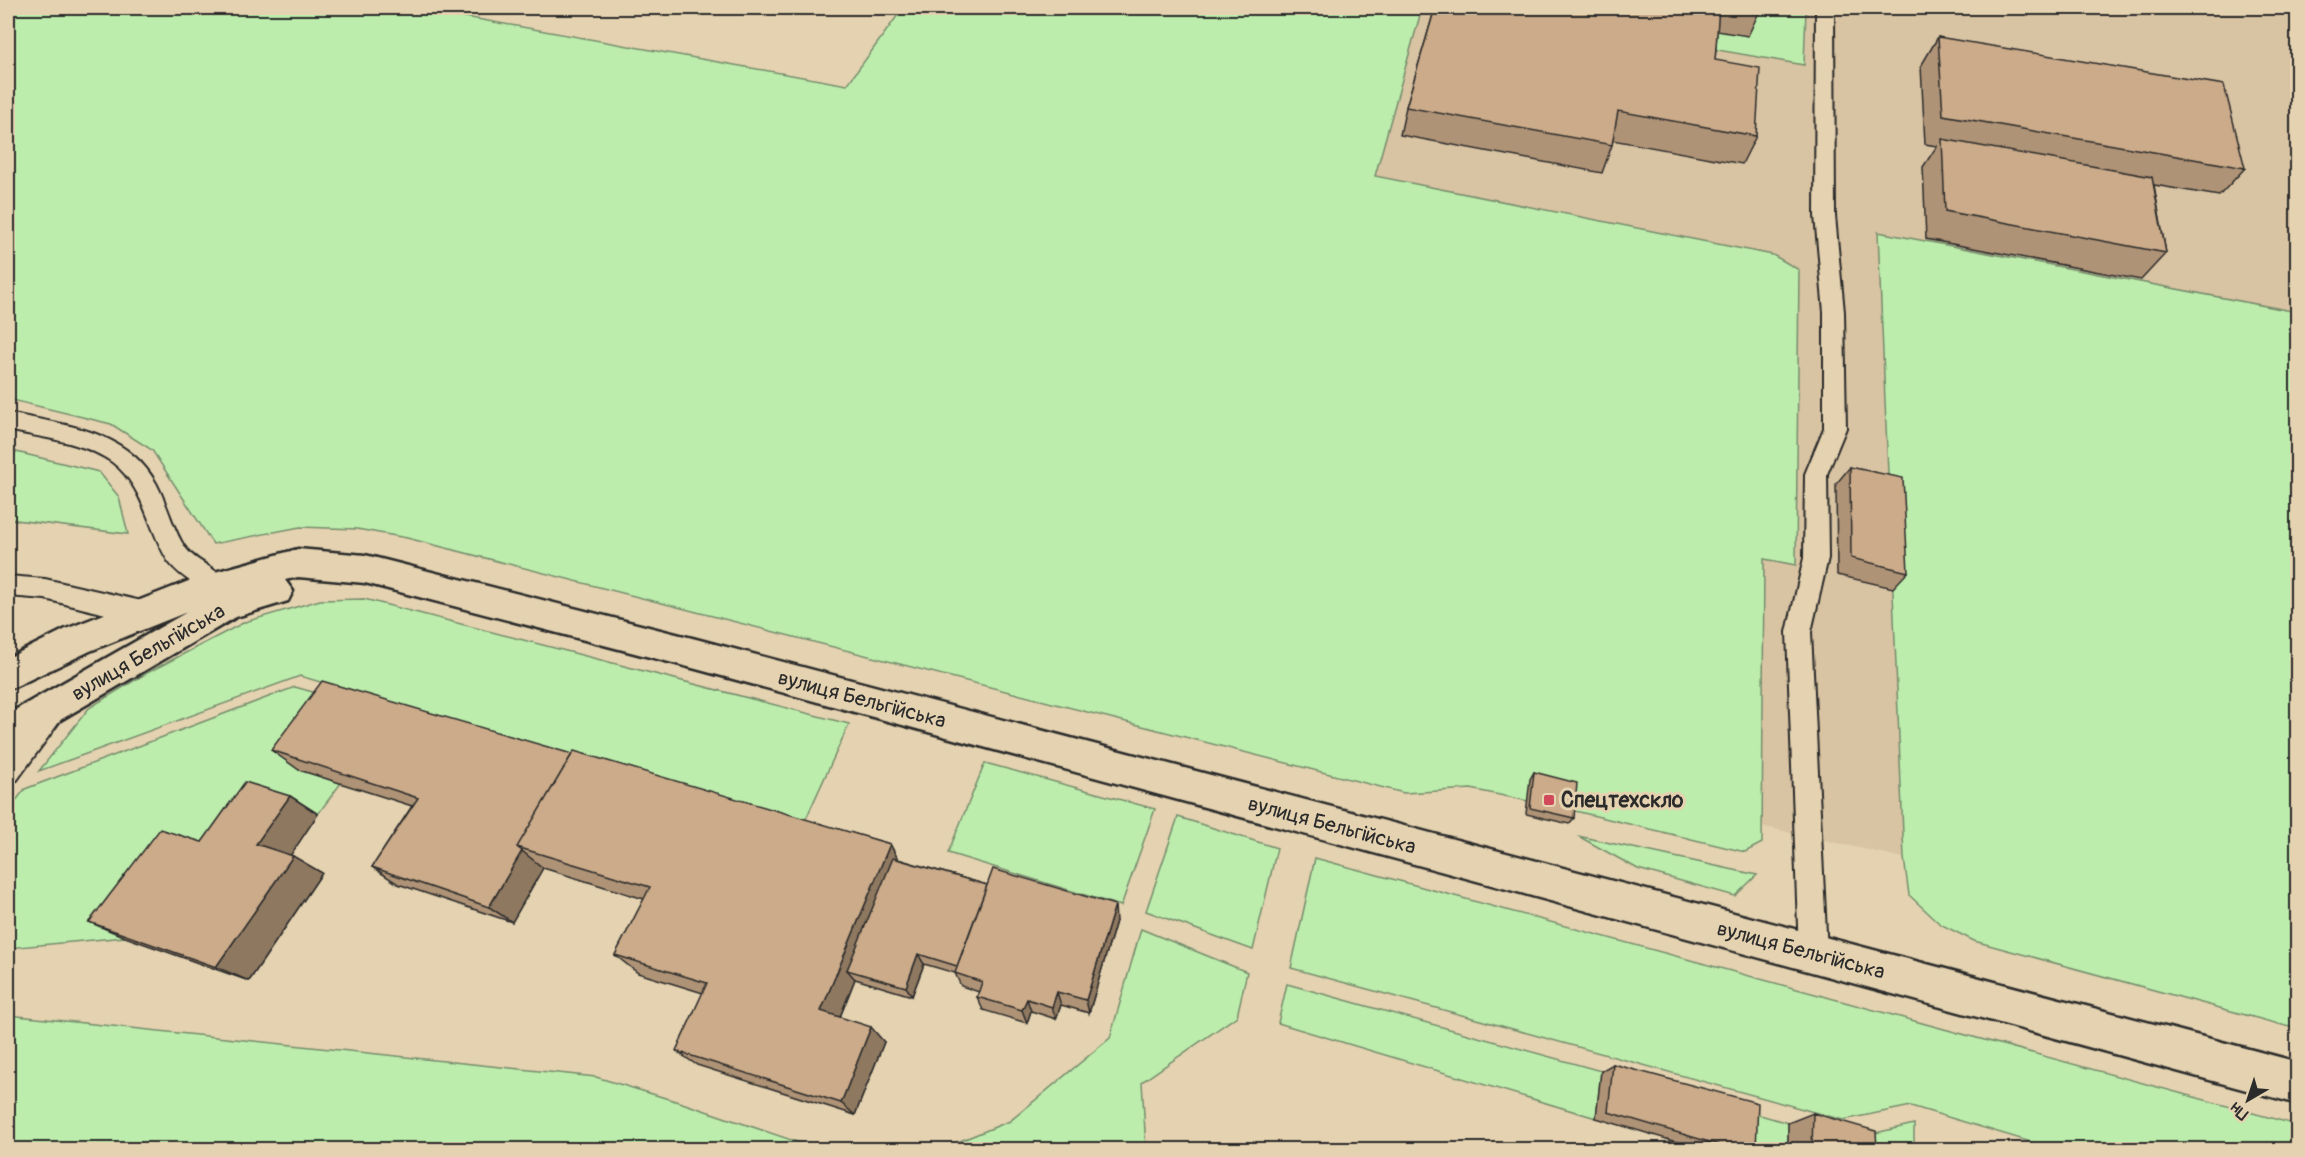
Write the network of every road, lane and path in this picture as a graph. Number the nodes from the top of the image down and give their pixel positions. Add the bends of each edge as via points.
1 (1825, 8) edge
2 (8, 422) edge
3 (365, 569) junction
4 (8, 585) edge
5 (216, 585) junction
6 (146, 613) junction
7 (8, 675) edge
8 (58, 703) junction
9 (8, 732) edge
10 (8, 771) edge
11 (1813, 953) junction
12 (2298, 1083) edge

1 - 11 lane via 1824,216 1834,312 1835,428 1816,474 1816,558 1799,632
2 - 5 lane via 87,441 121,456 146,483 177,554 192,571
3 - 5 street, вулиця Бельгійська via 298,563
3 - 8 street, вулиця Бельгійська via 315,579 226,606
3 - 11 street, вулиця Бельгійська
4 - 6 lane via 45,589
5 - 6 street, вулиця Бельгійська
6 - 7 street, вулиця Бельгійська via 78,640
8 - 9 street, вулиця Бельгійська
8 - 10 lane
11 - 12 street, вулиця Бельгійська

